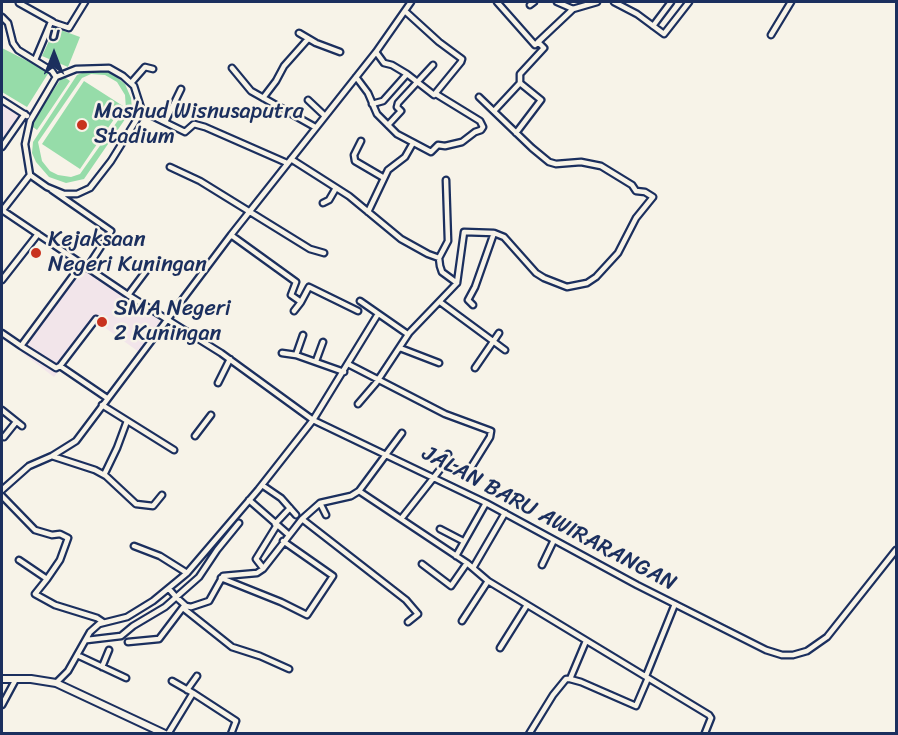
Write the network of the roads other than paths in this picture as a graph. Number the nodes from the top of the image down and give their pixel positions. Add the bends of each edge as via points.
1 (85, 2) edge
2 (411, 2) edge
3 (497, 2) edge
4 (556, 2) edge
5 (597, 2) edge
6 (614, 2) edge
7 (671, 2) edge
8 (689, 2) edge
9 (791, 2) edge
10 (19, 3) dead end
11 (573, 9) junction
12 (405, 11) junction
13 (2, 17) edge
14 (53, 22) junction
15 (653, 26) junction
16 (298, 33) dead end
17 (771, 35) dead end
18 (308, 39) junction
19 (538, 42) junction
20 (340, 52) dead end
21 (376, 52) junction
22 (35, 60) junction
23 (433, 64) dead end
24 (232, 68) dead end
25 (153, 69) dead end
26 (407, 74) junction
27 (56, 77) junction
28 (357, 77) junction
29 (520, 82) junction
30 (131, 83) junction
31 (417, 83) junction
32 (182, 89) dead end
33 (436, 94) junction
34 (479, 97) dead end
35 (263, 98) junction
36 (2, 100) edge
37 (308, 100) dead end
38 (372, 104) junction
39 (142, 111) junction
40 (494, 111) junction
41 (25, 114) junction
42 (325, 116) junction
43 (32, 119) junction
44 (165, 122) junction
45 (388, 125) junction
46 (315, 128) junction
47 (516, 133) junction
48 (360, 141) dead end
49 (413, 143) junction
50 (2, 147) edge
51 (289, 161) junction
52 (170, 167) dead end
53 (30, 175) junction
54 (384, 178) junction
55 (446, 180) dead end
56 (336, 188) junction
57 (51, 189) junction
58 (323, 203) dead end
59 (2, 211) edge
60 (249, 212) junction
61 (369, 212) junction
62 (494, 233) junction
63 (38, 234) junction
64 (231, 235) junction
65 (324, 253) dead end
66 (439, 258) junction
67 (152, 263) dead end
68 (84, 266) junction
69 (2, 280) edge
70 (455, 281) junction
71 (128, 296) junction
72 (360, 301) dead end
73 (301, 302) junction
74 (440, 302) junction
75 (473, 305) dead end
76 (294, 310) dead end
77 (358, 311) dead end
78 (378, 314) junction
79 (96, 319) dead end
80 (168, 320) junction
81 (2, 332) edge
82 (406, 333) dead end
83 (499, 333) dead end
84 (303, 335) dead end
85 (493, 341) junction
86 (323, 342) dead end
87 (21, 346) junction
88 (400, 348) junction
89 (505, 350) dead end
90 (282, 352) dead end
91 (296, 355) junction
92 (230, 359) junction
93 (316, 361) junction
94 (439, 363) dead end
95 (348, 364) junction
96 (60, 366) junction
97 (475, 368) dead end
98 (344, 372) junction
99 (376, 378) junction
100 (218, 383) dead end
101 (107, 398) junction
102 (358, 404) dead end
103 (102, 405) junction
104 (2, 410) edge
105 (211, 415) dead end
106 (313, 420) junction
107 (127, 421) junction
108 (16, 422) junction
109 (22, 426) dead end
110 (402, 433) dead end
111 (195, 436) dead end
112 (4, 437) dead end
113 (174, 450) dead end
114 (387, 454) junction
115 (448, 454) dead end
116 (52, 456) junction
117 (443, 464) junction
118 (104, 475) junction
119 (433, 477) junction
120 (266, 488) junction
121 (2, 490) edge
122 (358, 491) junction
123 (162, 495) dead end
124 (2, 496) edge
125 (251, 502) junction
126 (320, 503) junction
127 (486, 503) junction
128 (290, 508) junction
129 (504, 513) junction
130 (327, 515) dead end
131 (296, 516) dead end
132 (302, 519) junction
133 (401, 519) junction
134 (239, 523) dead end
135 (276, 525) junction
136 (229, 528) junction
137 (440, 529) dead end
138 (289, 535) junction
139 (224, 536) junction
140 (554, 540) junction
141 (283, 541) junction
142 (463, 542) junction
143 (134, 546) dead end
144 (897, 550) edge
145 (456, 556) junction
146 (19, 560) dead end
147 (204, 560) junction
148 (467, 563) junction
149 (422, 564) dead end
150 (542, 565) dead end
151 (263, 568) junction
152 (473, 568) junction
153 (187, 573) junction
154 (221, 578) junction
155 (47, 579) junction
156 (488, 581) junction
157 (169, 589) junction
158 (175, 596) junction
159 (526, 604) junction
160 (675, 604) junction
161 (184, 607) junction
162 (462, 621) dead end
163 (103, 622) junction
164 (130, 622) junction
165 (408, 622) dead end
166 (87, 639) junction
167 (586, 641) junction
168 (128, 642) dead end
169 (500, 648) dead end
170 (109, 650) dead end
171 (77, 655) junction
172 (102, 667) junction
173 (289, 669) dead end
174 (197, 676) dead end
175 (647, 677) junction
176 (126, 678) dead end
177 (2, 679) edge
178 (16, 679) junction
179 (570, 679) junction
180 (172, 681) dead end
181 (56, 683) junction
182 (187, 690) junction
183 (192, 693) junction
184 (2, 705) edge
185 (705, 733) edge
186 (166, 734) edge
187 (231, 734) edge
188 (529, 734) edge

1 - 14 street via 69,28
2 - 12 street
3 - 19 street via 535,45
4 - 11 street
5 - 11 street
6 - 15 street
7 - 15 street
8 - 15 street via 665,34
9 - 17 street
10 - 14 street
11 - 19 street
12 - 21 street
12 - 33 street via 462,59
13 - 22 street via 18,50
14 - 22 street
16 - 18 street
18 - 20 street
18 - 35 street
19 - 29 street via 544,48 520,74
21 - 26 street via 384,63
21 - 28 street
22 - 27 street
23 - 31 street
24 - 35 street
25 - 30 street via 146,67
26 - 31 street
26 - 38 street via 383,101
27 - 30 street via 76,69 109,68
27 - 43 street
28 - 38 street
28 - 42 street
29 - 40 street
29 - 47 street via 541,100
30 - 39 street
31 - 33 street
31 - 45 street via 398,104 401,111
32 - 44 street
33 - 49 street via 480,121 483,127 462,142 438,145 431,152
34 - 40 street
35 - 46 street
36 - 41 street
37 - 42 street
38 - 45 street
39 - 44 street
39 - 57 street via 90,188 78,194
40 - 47 street
41 - 43 street
41 - 50 street
42 - 46 street
43 - 53 street via 25,144
44 - 51 street via 184,132 194,124 205,127
45 - 49 street
46 - 51 street
47 - 62 street via 549,162 601,166 652,198 636,218 618,253 586,283 567,286 544,278 504,237
48 - 54 street via 355,161
49 - 54 street
51 - 56 street
51 - 60 street
52 - 60 street
53 - 57 street
53 - 59 street
54 - 61 street
55 - 66 street via 448,241
56 - 58 street
56 - 61 street
57 - 68 street via 111,231
59 - 63 street, JALAN BARU AWIRARANGAN
60 - 64 street
60 - 65 street via 309,249
61 - 66 street via 401,239
62 - 70 street via 464,232
62 - 75 street via 468,300
63 - 68 street, JALAN BARU AWIRARANGAN
63 - 69 street
64 - 73 street via 296,282 291,295
64 - 80 street
66 - 70 street via 442,272
67 - 71 street
68 - 71 street, JALAN BARU AWIRARANGAN
68 - 87 street
70 - 74 street
71 - 80 street, JALAN BARU AWIRARANGAN
72 - 78 street
73 - 76 street
73 - 77 street via 309,287
74 - 85 street
74 - 88 street via 409,333
78 - 82 street
78 - 95 street
79 - 96 street
80 - 92 street, JALAN BARU AWIRARANGAN
80 - 101 street
81 - 87 street
83 - 85 street
84 - 91 street
85 - 89 street
85 - 97 street
86 - 93 street
87 - 96 street via 51,367
88 - 94 street
88 - 99 street
90 - 91 street
91 - 93 street
92 - 100 street
92 - 106 street, JALAN BARU AWIRARANGAN
93 - 98 street
95 - 98 street
95 - 99 street
96 - 101 street
98 - 106 street
99 - 102 street
99 - 117 street via 444,414 491,432 467,474
101 - 103 street
103 - 107 street
103 - 116 street via 76,441
104 - 108 street
105 - 111 street
106 - 114 street, JALAN BARU AWIRARANGAN
106 - 120 street
107 - 113 street
107 - 118 street
108 - 109 street
108 - 112 street
110 - 114 street
114 - 119 street, JALAN BARU AWIRARANGAN
114 - 122 street
115 - 117 street
116 - 118 street
116 - 121 street via 29,466
117 - 119 street
118 - 123 street via 136,504 153,506
119 - 127 street, JALAN BARU AWIRARANGAN
119 - 133 street
120 - 125 street
120 - 128 street
122 - 126 street
122 - 133 street
124 - 155 street via 35,530 68,538
125 - 135 street
125 - 136 street
126 - 130 street
126 - 132 street
127 - 129 street, JALAN BARU AWIRARANGAN
127 - 142 street
128 - 131 street
128 - 135 street
129 - 140 street, JALAN BARU AWIRARANGAN
129 - 152 street
132 - 138 street
132 - 165 street via 406,600 418,614
133 - 145 street
134 - 136 street
135 - 138 street
135 - 151 street via 256,559
136 - 139 street
136 - 139 street
137 - 142 street
138 - 141 street
139 - 147 street
139 - 147 street
140 - 150 street
140 - 160 street, JALAN BARU AWIRARANGAN
141 - 151 street
141 - 154 street via 333,576 307,615
142 - 145 street
143 - 153 street
144 - 160 street, JALAN BARU AWIRARANGAN via 827,637 793,656 766,650
145 - 148 street
146 - 155 street
147 - 153 street
147 - 158 street via 199,577
148 - 149 street via 451,586
148 - 152 street
151 - 154 street via 257,573
152 - 156 street
153 - 157 street
154 - 161 street via 206,603
155 - 163 street via 35,594
156 - 159 street
156 - 162 street
157 - 158 street
157 - 164 street
158 - 161 street
158 - 164 street via 165,607
159 - 167 street
159 - 169 street
160 - 175 street
161 - 168 street via 159,639
161 - 173 street via 232,647
163 - 164 street
163 - 166 street
164 - 166 street via 121,636
166 - 171 street
167 - 175 street
167 - 179 street
170 - 172 street
171 - 172 street
171 - 181 street
172 - 176 street
174 - 182 street
175 - 179 street via 636,706
175 - 185 street via 710,716
177 - 178 main road
178 - 181 main road
178 - 184 street
179 - 188 street via 553,695
180 - 182 street
181 - 186 main road
182 - 183 street
183 - 186 street
183 - 187 street via 236,721

